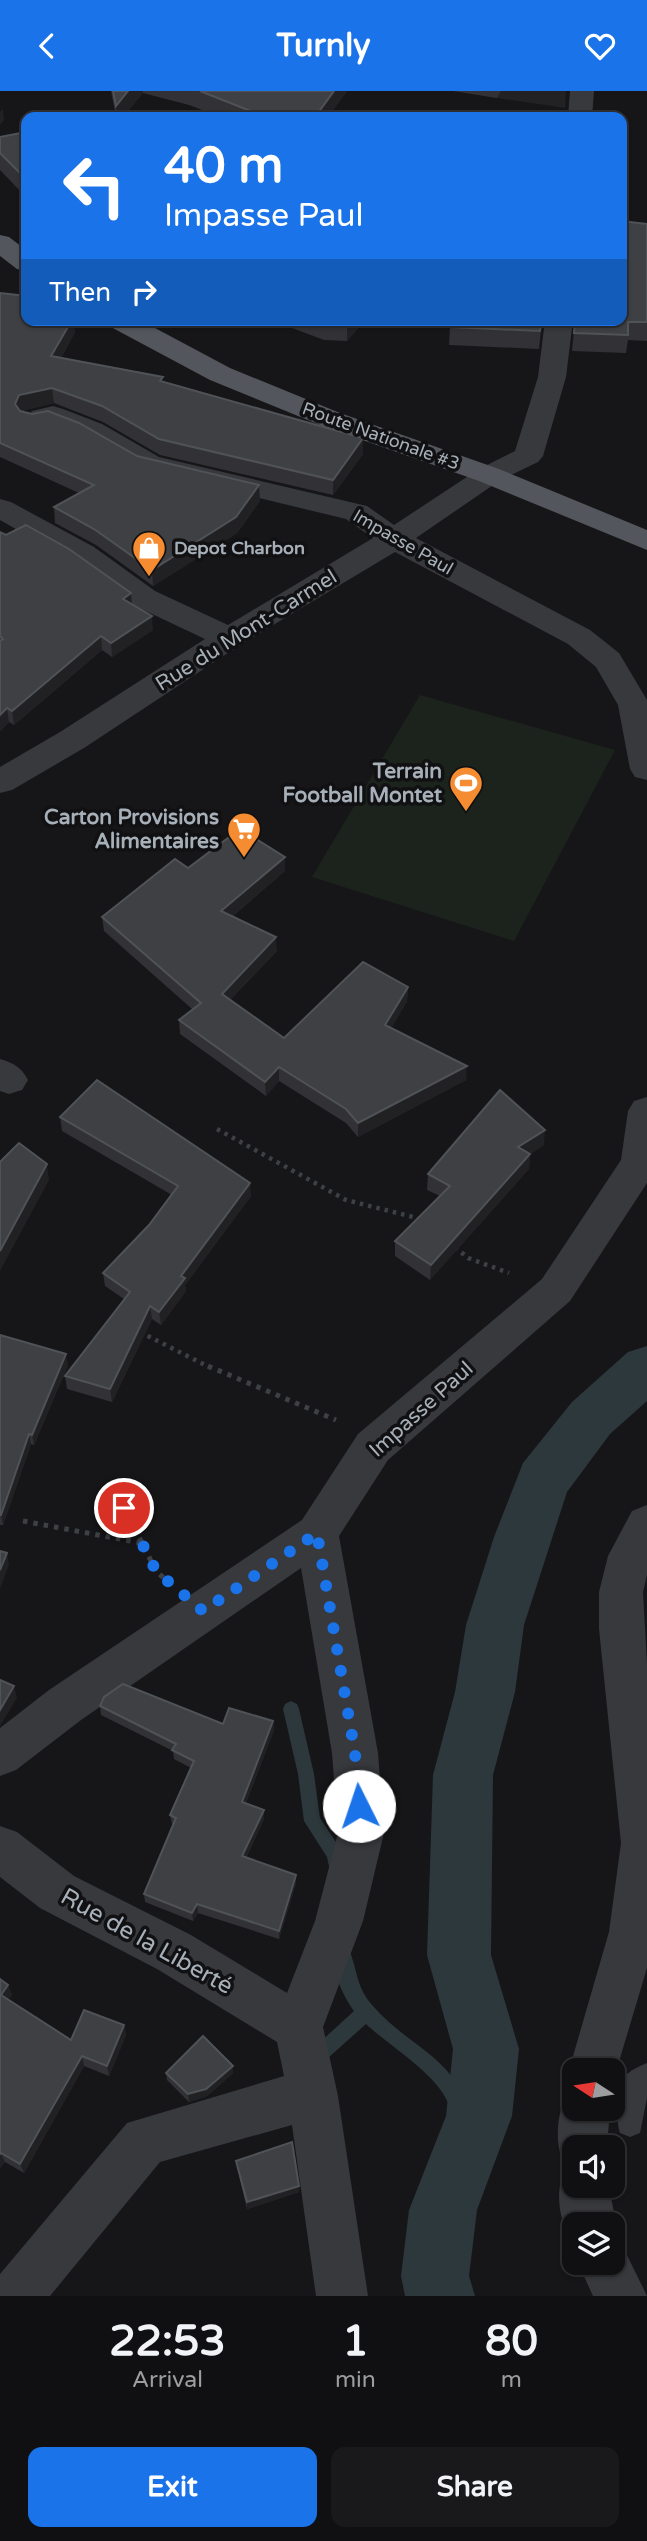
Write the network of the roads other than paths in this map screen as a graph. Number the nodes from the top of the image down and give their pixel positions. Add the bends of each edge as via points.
1 (582, 91) edge
2 (580, 112) edge
3 (0, 243) edge
4 (21, 259) edge
5 (137, 326) edge
6 (558, 326) edge
7 (33, 418) edge
8 (489, 475) junction
9 (0, 509) edge
10 (394, 539) junction
11 (647, 541) edge
12 (229, 638) junction
13 (647, 769) edge
14 (0, 782) edge
15 (647, 1111) edge
16 (647, 1524) edge
17 (317, 1533) junction
18 (0, 1755) edge
19 (644, 1821) edge
20 (0, 1848) edge
21 (640, 1932) edge
22 (298, 2027) junction
23 (599, 2058) edge
24 (647, 2077) edge
25 (313, 2096) junction
26 (625, 2096) edge
27 (604, 2121) edge
28 (592, 2135) edge
29 (610, 2275) edge
30 (16, 2296) edge
31 (342, 2296) edge
32 (621, 2296) edge

1 - 2 street
3 - 4 main road
5 - 8 main road, Route Nationale #3 via 220,374
6 - 8 street, Rue du Mont-Carmel via 552,377 528,456
7 - 10 street, Impasse Paul via 53,415 93,430 149,463 356,512
8 - 10 street, Rue du Mont-Carmel
8 - 11 main road, Route Nationale #3
9 - 12 street via 83,554 144,598
10 - 12 street, Rue du Mont-Carmel
10 - 13 street, Impasse Paul via 579,637 608,660 634,705
12 - 14 street, Rue du Mont-Carmel
15 - 17 street, Impasse Paul via 640,1163 556,1290 373,1447
16 - 19 street via 630,1556 621,1592 621,1629
17 - 18 street, Impasse Paul via 65,1705
17 - 22 street via 355,1753 361,1833 339,1921
19 - 21 street
20 - 22 street, Rue de la Liberté via 57,1892 174,1952
21 - 23 street via 632,1977
22 - 25 street
24 - 26 lane
25 - 30 street via 145,2141
25 - 31 street
27 - 28 street
29 - 32 street

